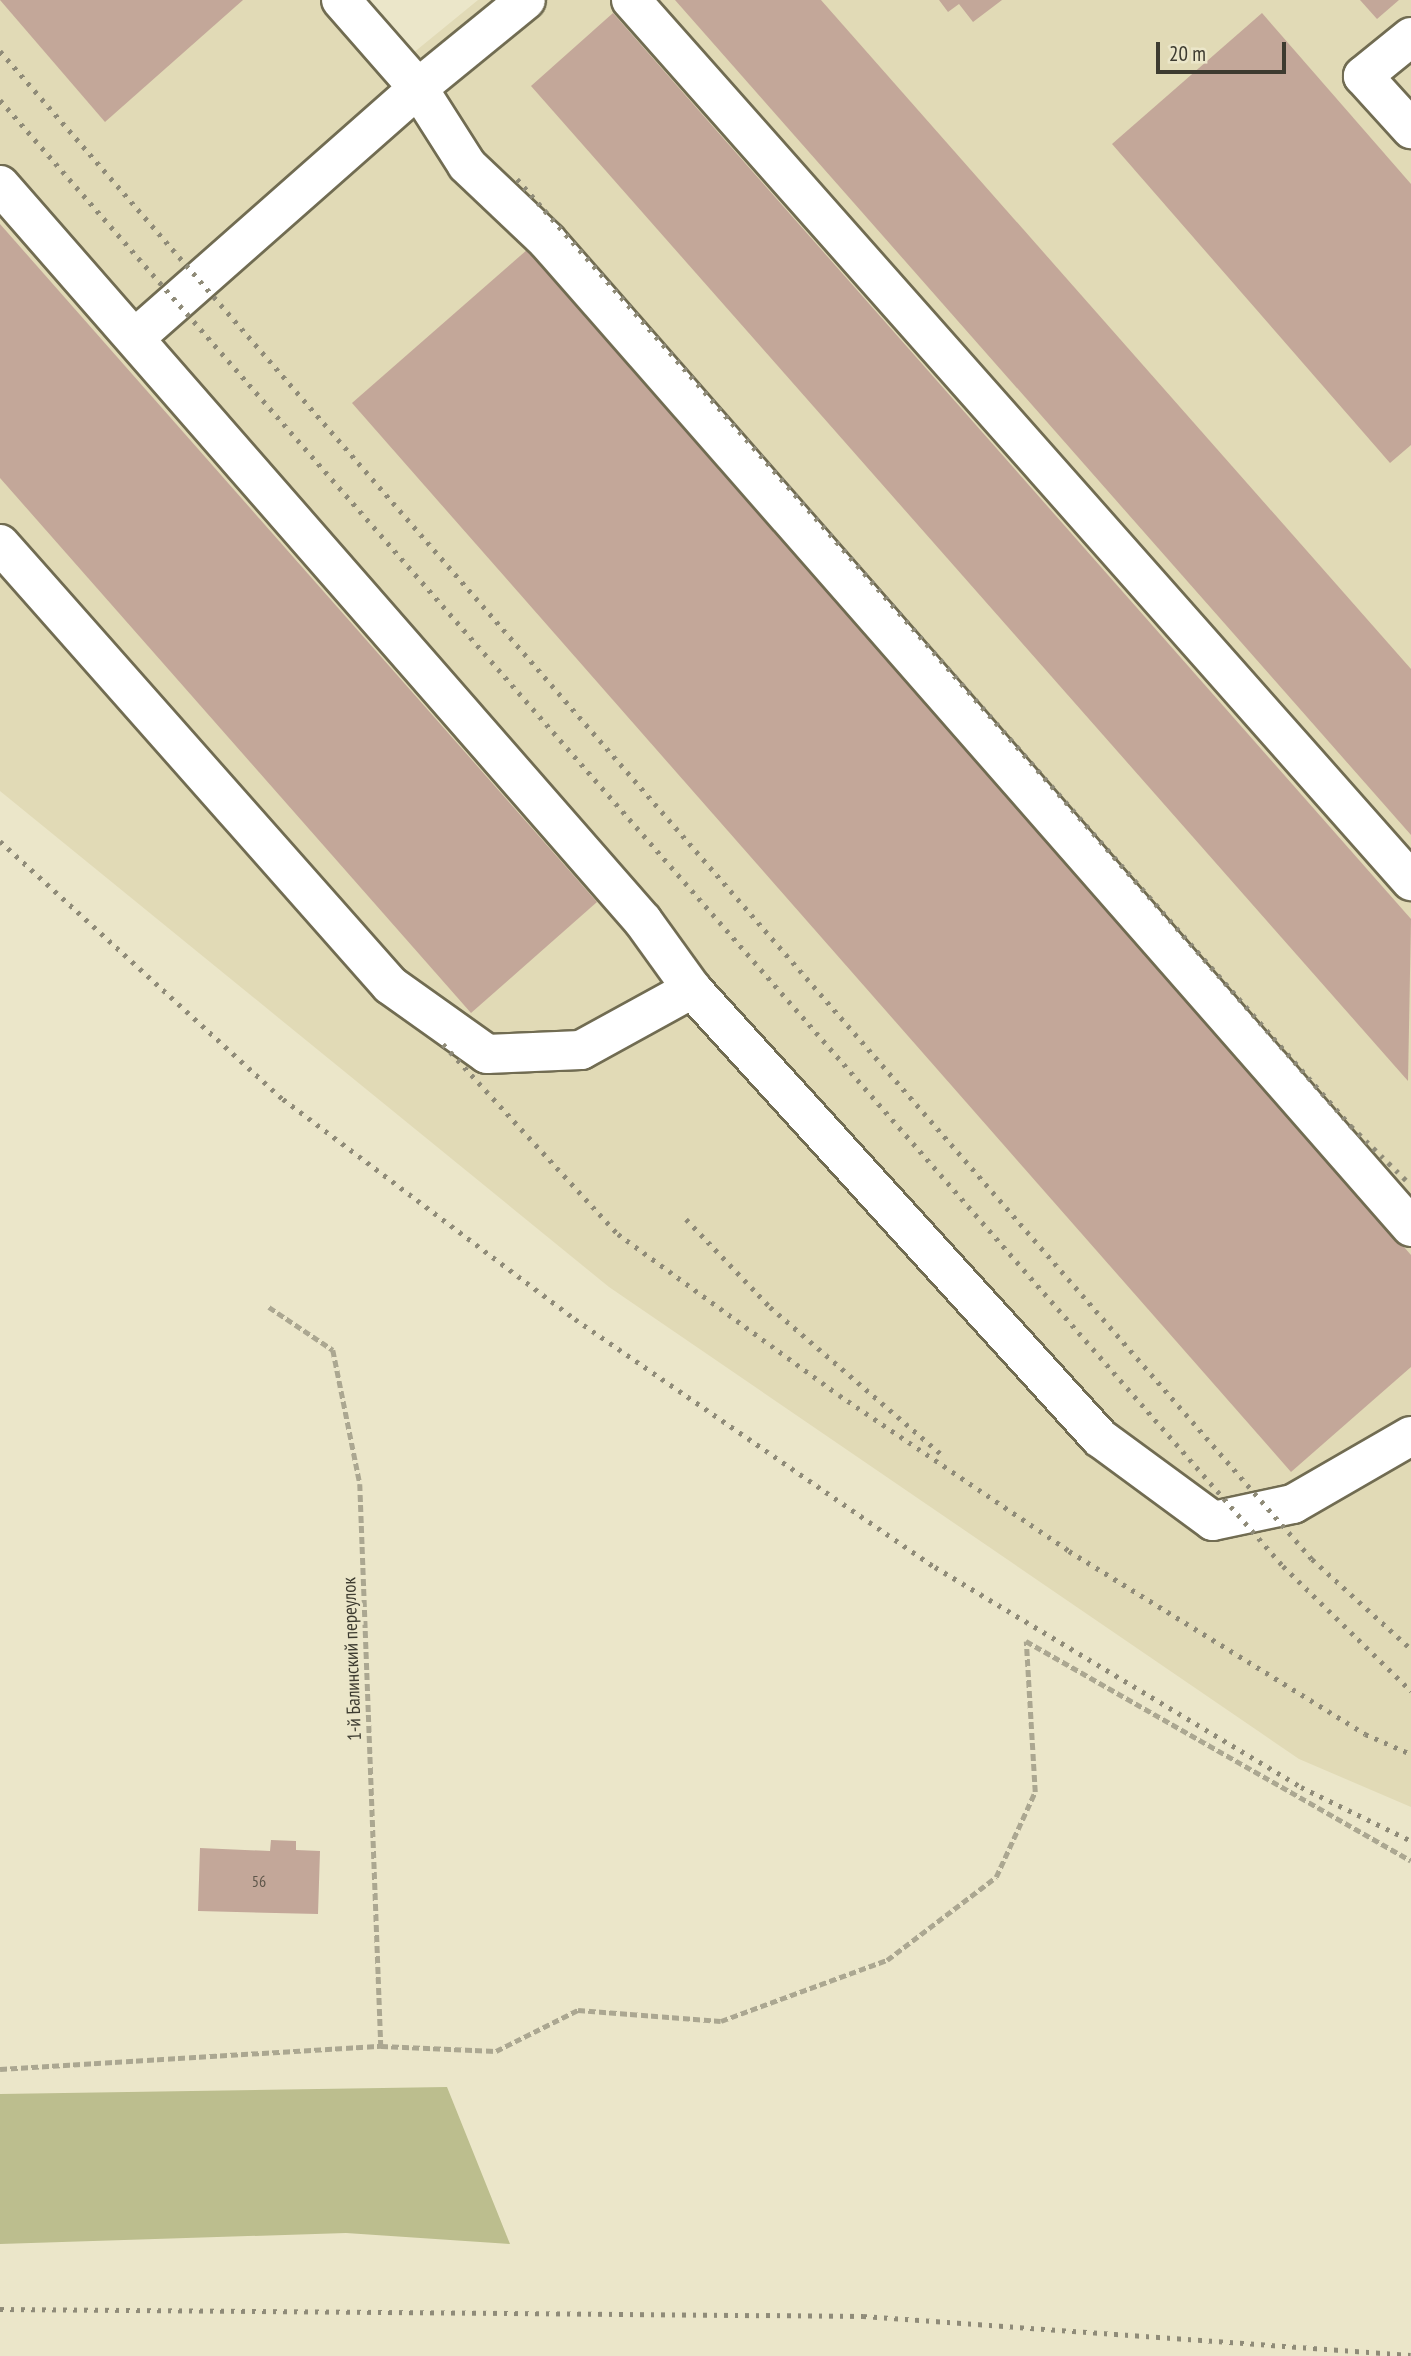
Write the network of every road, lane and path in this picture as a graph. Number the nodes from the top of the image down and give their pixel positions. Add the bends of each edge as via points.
1 (341, 0) edge
2 (526, 0) edge
3 (631, 0) edge
4 (1411, 37) edge
5 (418, 88) junction
6 (1411, 130) edge
7 (0, 185) edge
8 (136, 337) junction
9 (0, 544) edge
10 (1411, 881) edge
11 (692, 989) junction
12 (1411, 1227) edge
13 (269, 1307) dead end
14 (1411, 1436) edge
15 (1411, 1861) edge
16 (380, 2046) junction
17 (0, 2069) edge

1 - 5 lane
2 - 5 lane
3 - 10 lane
4 - 6 lane via 1363,76
5 - 8 lane
5 - 12 lane via 467,165 547,241
7 - 8 lane
8 - 11 lane via 643,921
9 - 11 lane via 390,985 487,1054 581,1050
11 - 14 lane via 1100,1438 1213,1521 1293,1504
13 - 16 path, 1-й Балинский переулок via 333,1350 360,1484
15 - 16 path via 1026,1641 1035,1793 996,1877 887,1960 721,2021 578,2010 496,2051
16 - 17 path

